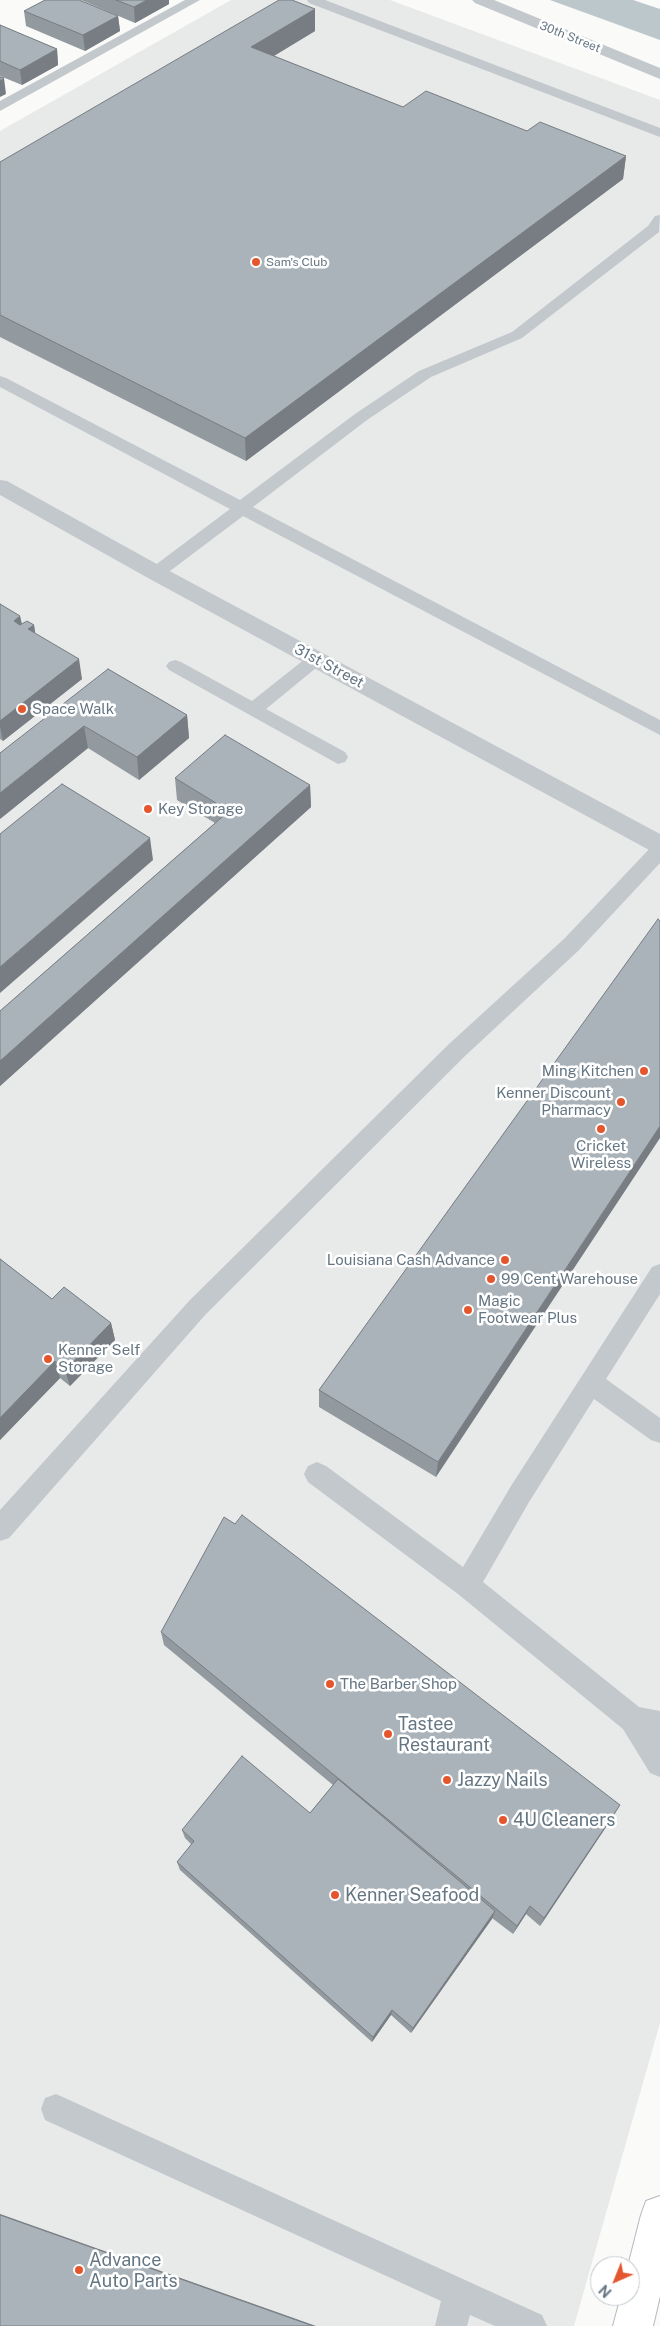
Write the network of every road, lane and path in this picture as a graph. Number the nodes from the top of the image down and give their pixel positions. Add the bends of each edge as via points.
1 (194, 0) edge
2 (313, 0) edge
3 (480, 0) edge
4 (660, 74) edge
5 (0, 107) edge
6 (660, 132) edge
7 (660, 219) edge
8 (0, 381) edge
9 (0, 486) edge
10 (242, 507) junction
11 (156, 573) junction
12 (316, 659) junction
13 (175, 666) dead end
14 (253, 710) junction
15 (660, 728) edge
16 (338, 757) dead end
17 (660, 845) edge
18 (660, 850) edge
19 (660, 1274) edge
20 (653, 1302) edge
21 (592, 1383) junction
22 (660, 1432) edge
23 (317, 1474) dead end
24 (0, 1529) edge
25 (467, 1585) junction
26 (634, 1719) junction
27 (660, 1725) edge
28 (660, 1764) edge
29 (56, 2109) dead end
30 (660, 2216) edge
31 (459, 2294) junction
32 (451, 2326) edge
33 (531, 2326) edge
34 (633, 2326) edge

1 - 5 lane
2 - 6 lane
3 - 4 street, 30th Street
7 - 10 lane via 654,229 517,335 425,374 361,417
8 - 10 lane
9 - 11 street, 31st Street
10 - 11 lane
10 - 15 lane
11 - 12 street, 31st Street
12 - 14 lane
12 - 17 street, 31st Street
13 - 14 lane
14 - 16 lane
18 - 24 lane via 571,945 457,1050 198,1307
19 - 20 lane
20 - 21 lane
21 - 22 lane
21 - 25 lane via 520,1494
23 - 25 lane
25 - 26 lane
26 - 27 lane
26 - 28 lane
29 - 31 lane
30 - 34 main road
31 - 32 lane
31 - 33 lane

